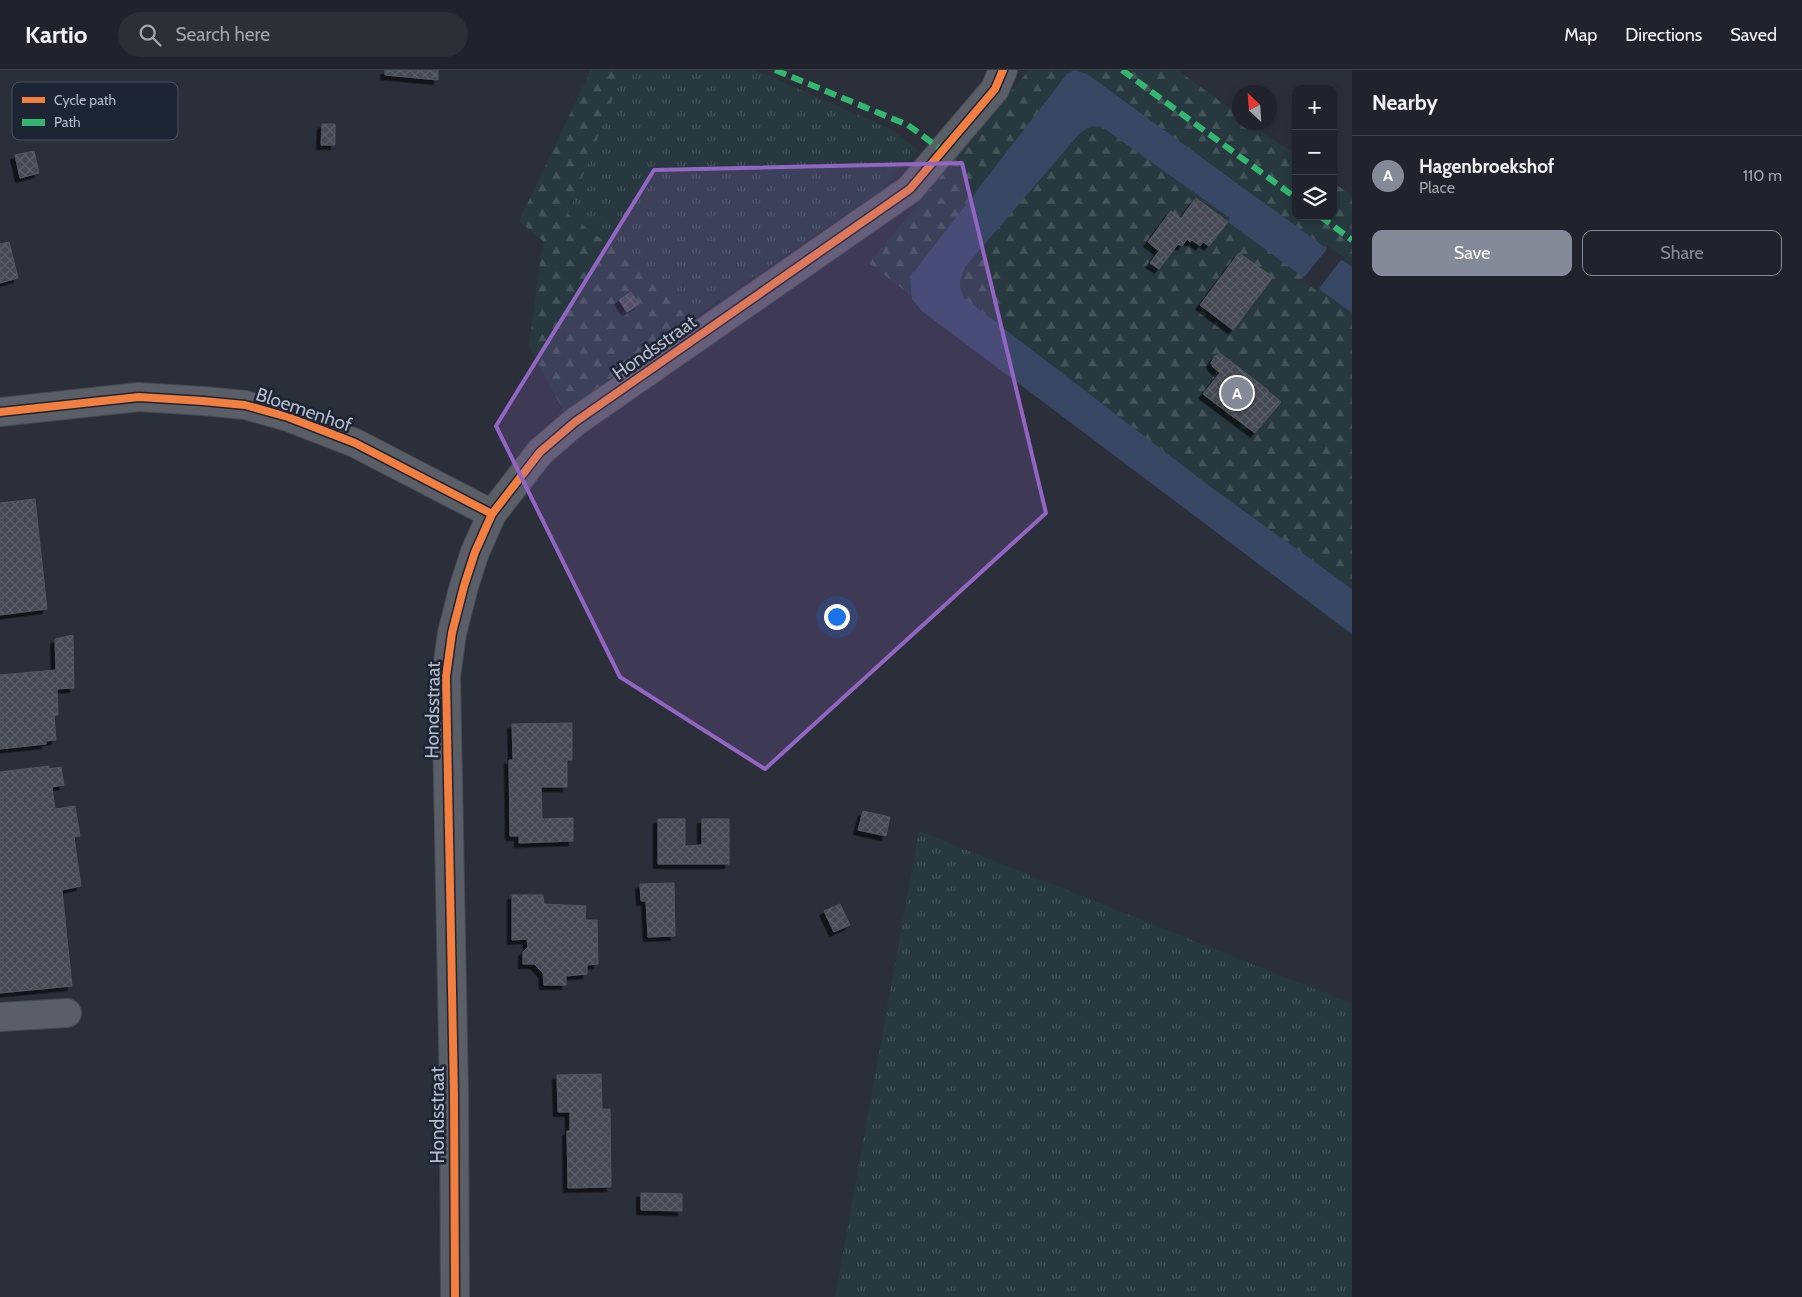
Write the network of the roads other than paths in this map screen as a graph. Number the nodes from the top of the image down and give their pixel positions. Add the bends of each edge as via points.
1 (1003, 70) edge
2 (0, 412) edge
3 (492, 514) junction
4 (67, 1013) dead end
5 (0, 1017) edge
6 (455, 1297) edge

1 - 3 street, Hondsstraat via 995,89 910,189 575,422 540,452
2 - 3 street, Bloemenhof via 139,398 245,405 354,442
3 - 6 street, Hondsstraat via 464,586 446,677
4 - 5 street

